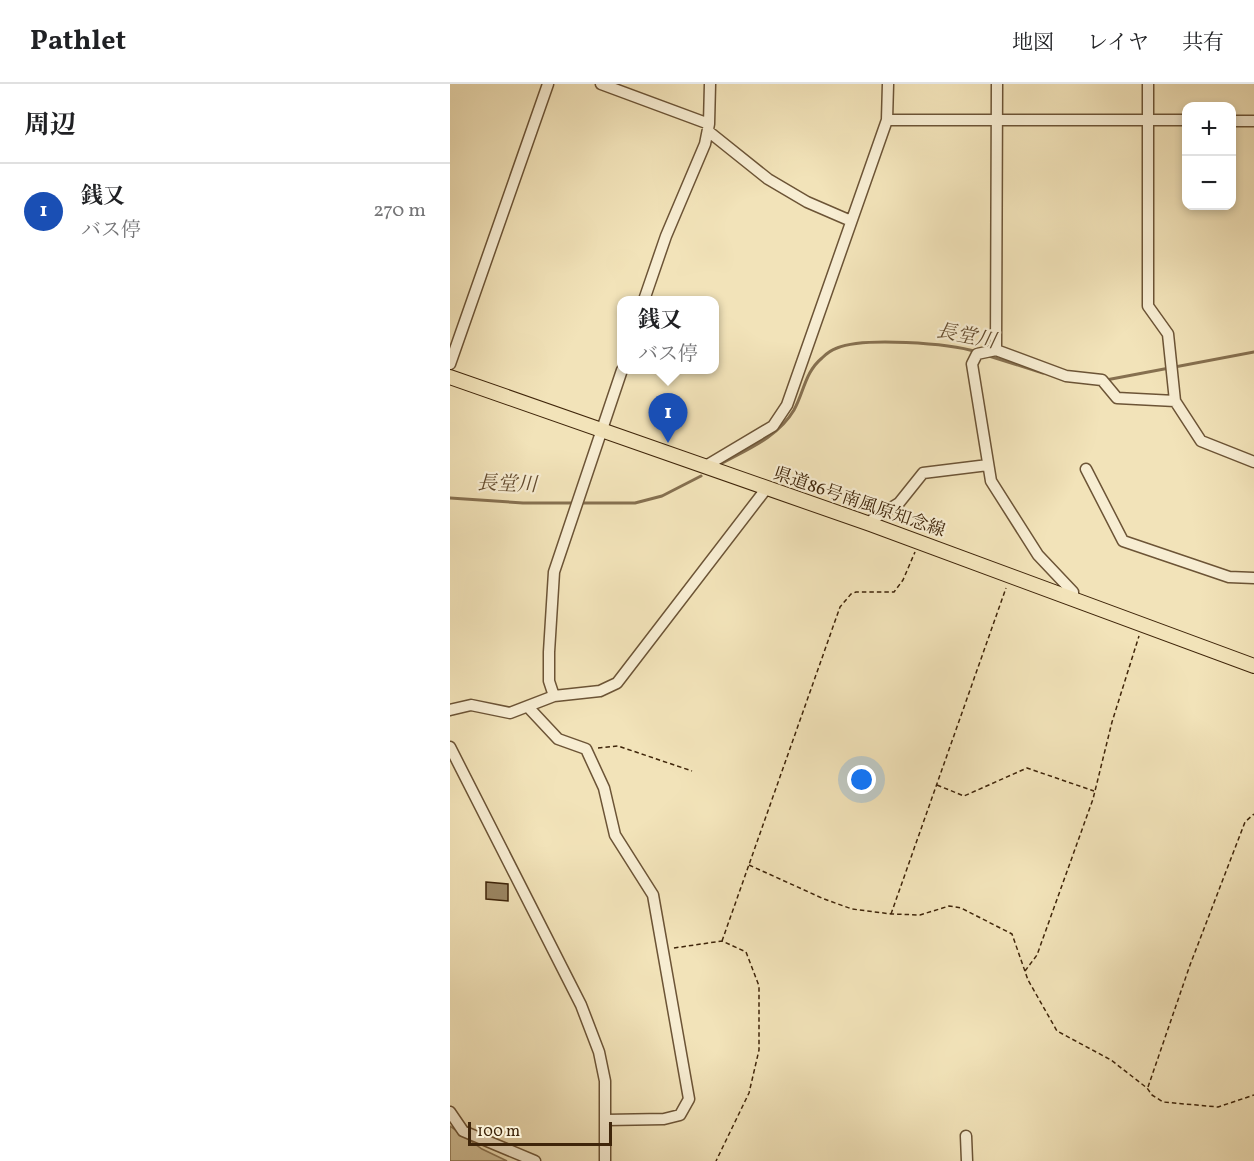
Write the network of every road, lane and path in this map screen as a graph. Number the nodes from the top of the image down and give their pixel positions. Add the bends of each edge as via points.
1 (548, 84) edge
2 (602, 84) edge
3 (710, 84) edge
4 (888, 84) edge
5 (997, 84) edge
6 (1148, 84) edge
7 (887, 120) junction
8 (997, 120) junction
9 (1148, 120) junction
10 (1182, 120) edge
11 (1236, 121) edge
12 (1254, 121) edge
13 (709, 127) junction
14 (851, 221) junction
15 (645, 296) edge
16 (996, 350) junction
17 (450, 364) edge
18 (620, 374) edge
19 (450, 377) edge
20 (1175, 401) junction
21 (603, 431) junction
22 (1254, 462) edge
23 (987, 465) junction
24 (704, 467) junction
25 (1086, 469) dead end
26 (766, 489) junction
27 (870, 524) junction
28 (919, 543) junction
29 (1010, 576) junction
30 (1254, 578) edge
31 (1073, 600) junction
32 (1143, 625) junction
33 (1254, 666) edge
34 (554, 696) junction
35 (529, 708) junction
36 (450, 710) edge
37 (450, 747) edge
38 (586, 749) junction
39 (693, 771) dead end
40 (936, 785) junction
41 (1094, 791) junction
42 (1254, 814) edge
43 (748, 865) junction
44 (891, 914) junction
45 (722, 941) junction
46 (664, 950) junction
47 (1024, 972) junction
48 (1148, 1088) junction
49 (1254, 1095) edge
50 (450, 1112) edge
51 (606, 1120) junction
52 (966, 1136) dead end
53 (535, 1161) edge
54 (605, 1161) edge
55 (716, 1161) edge
56 (967, 1161) edge

1 - 17 street
2 - 13 street
3 - 13 street
4 - 7 street
5 - 8 street
6 - 9 street
7 - 8 street
7 - 14 street
8 - 9 street
8 - 16 street
9 - 10 street
9 - 20 street via 1148,306 1168,334
11 - 12 street
13 - 14 street via 768,179
13 - 15 street
14 - 24 street via 787,405 773,426
16 - 20 street via 1066,376 1102,380 1117,398
16 - 23 street via 977,354 972,364
18 - 21 street
19 - 21 main road, 県道86号南風原知念線
20 - 22 street via 1201,441
21 - 24 main road, 県道86号南風原知念線
21 - 34 street via 554,572 549,681
23 - 27 street via 923,473 898,503
23 - 31 street via 991,481 1038,555 1073,592
24 - 26 main road, 県道86号南風原知念線
25 - 30 street via 1123,542 1229,577
26 - 27 main road, 県道86号南風原知念線
26 - 34 street via 617,683 600,691
27 - 28 main road, 県道86号南風原知念線
28 - 29 main road, 県道86号南風原知念線
28 - 43 path via 894,592 856,592 840,607
29 - 31 main road, 県道86号南風原知念線
29 - 40 path
31 - 32 main road, 県道86号南風原知念線
32 - 33 main road, 県道86号南風原知念線
32 - 41 path
34 - 35 street
35 - 36 street via 510,713 471,705
35 - 38 street via 558,739
37 - 51 street via 581,1005 601,1062
38 - 39 path via 618,746
38 - 46 street via 604,788 615,835 653,895
40 - 41 path via 964,796 1027,768
40 - 44 path
41 - 47 path via 1036,955
42 - 48 path via 1245,822
43 - 44 path via 852,909
43 - 45 path
44 - 47 path via 920,915 950,906 962,908 1012,934
45 - 46 path
45 - 55 path via 746,952 759,986 759,1050 748,1093
46 - 51 street via 689,1099 680,1115
47 - 48 path via 1057,1030 1110,1060
48 - 49 path via 1162,1102 1202,1107 1218,1107
50 - 53 street via 463,1131
51 - 54 street
52 - 56 street

